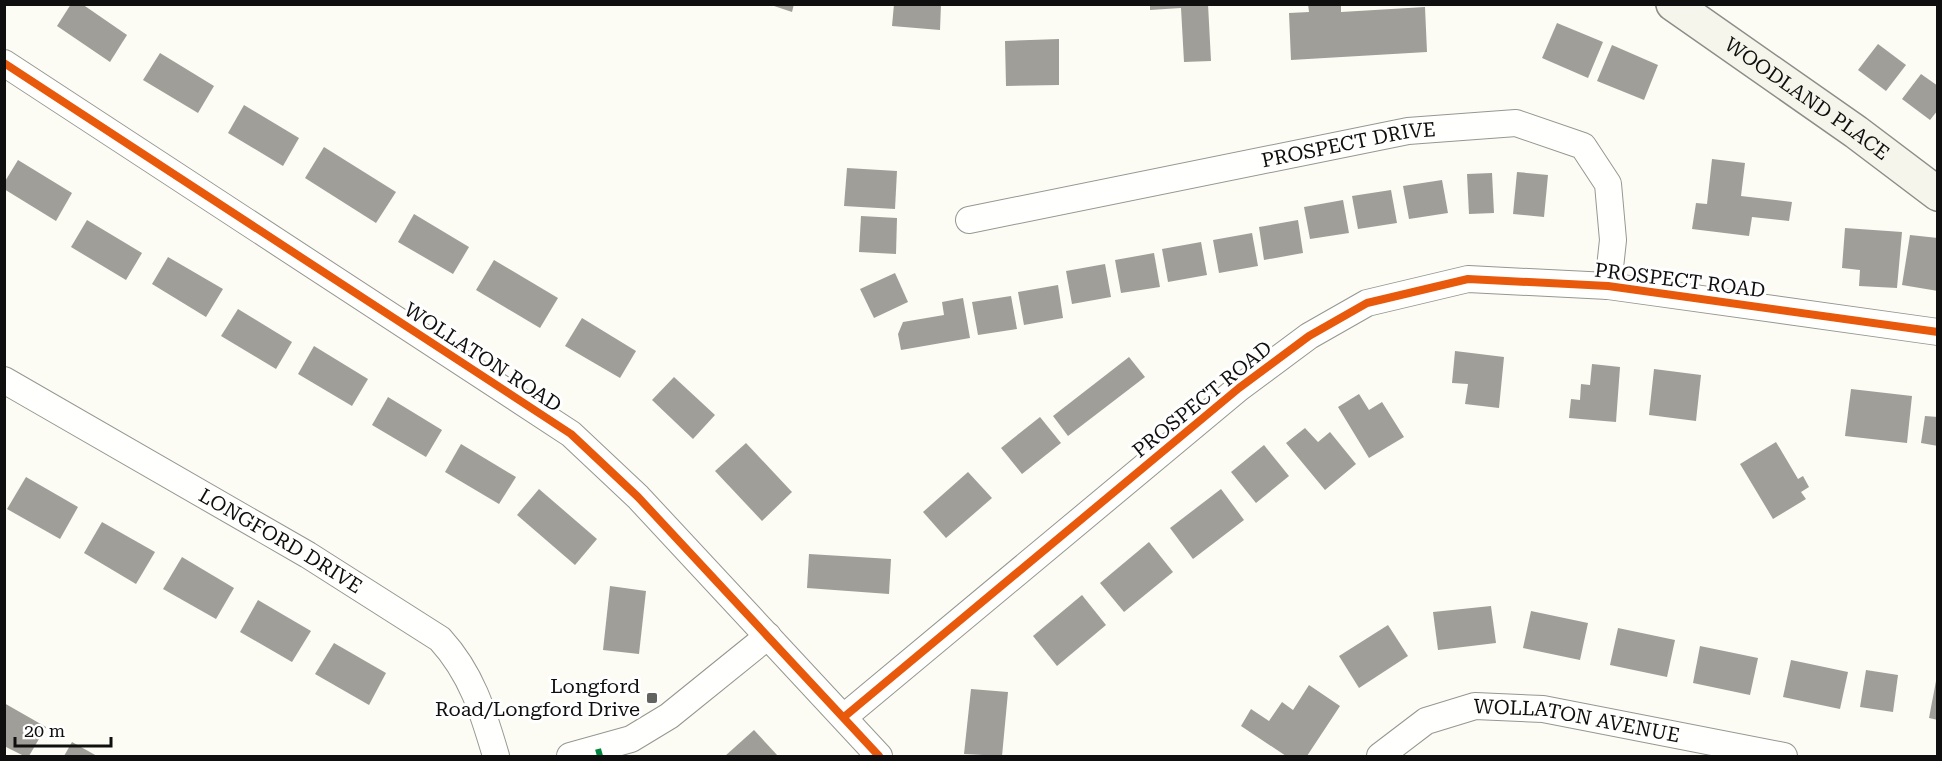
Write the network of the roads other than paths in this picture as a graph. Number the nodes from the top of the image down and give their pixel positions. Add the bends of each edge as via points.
1 (1673, 4) edge
2 (4, 63) edge
3 (1938, 194) edge
4 (969, 220) dead end
5 (1608, 286) junction
6 (1938, 332) edge
7 (4, 380) edge
8 (768, 636) junction
9 (844, 717) junction
10 (496, 756) edge
11 (570, 756) edge
12 (879, 756) edge
13 (1380, 756) edge
14 (1784, 756) edge

1 - 3 street, WOODLAND PLACE
2 - 8 street, WOLLATON ROAD via 571,434 639,497
4 - 5 street, PROSPECT DRIVE via 1408,131 1516,123 1583,146 1608,184 1613,240
5 - 6 street, PROSPECT ROAD
5 - 9 street, PROSPECT ROAD via 1468,279 1367,303 1309,336 1239,388
7 - 10 street, LONGFORD DRIVE via 308,555 441,639 470,679
8 - 9 street, WOLLATON ROAD
8 - 11 street via 669,716 631,739
9 - 12 street, WOLLATON ROAD
13 - 14 street, WOLLATON AVENUE via 1426,721 1475,706 1543,709

